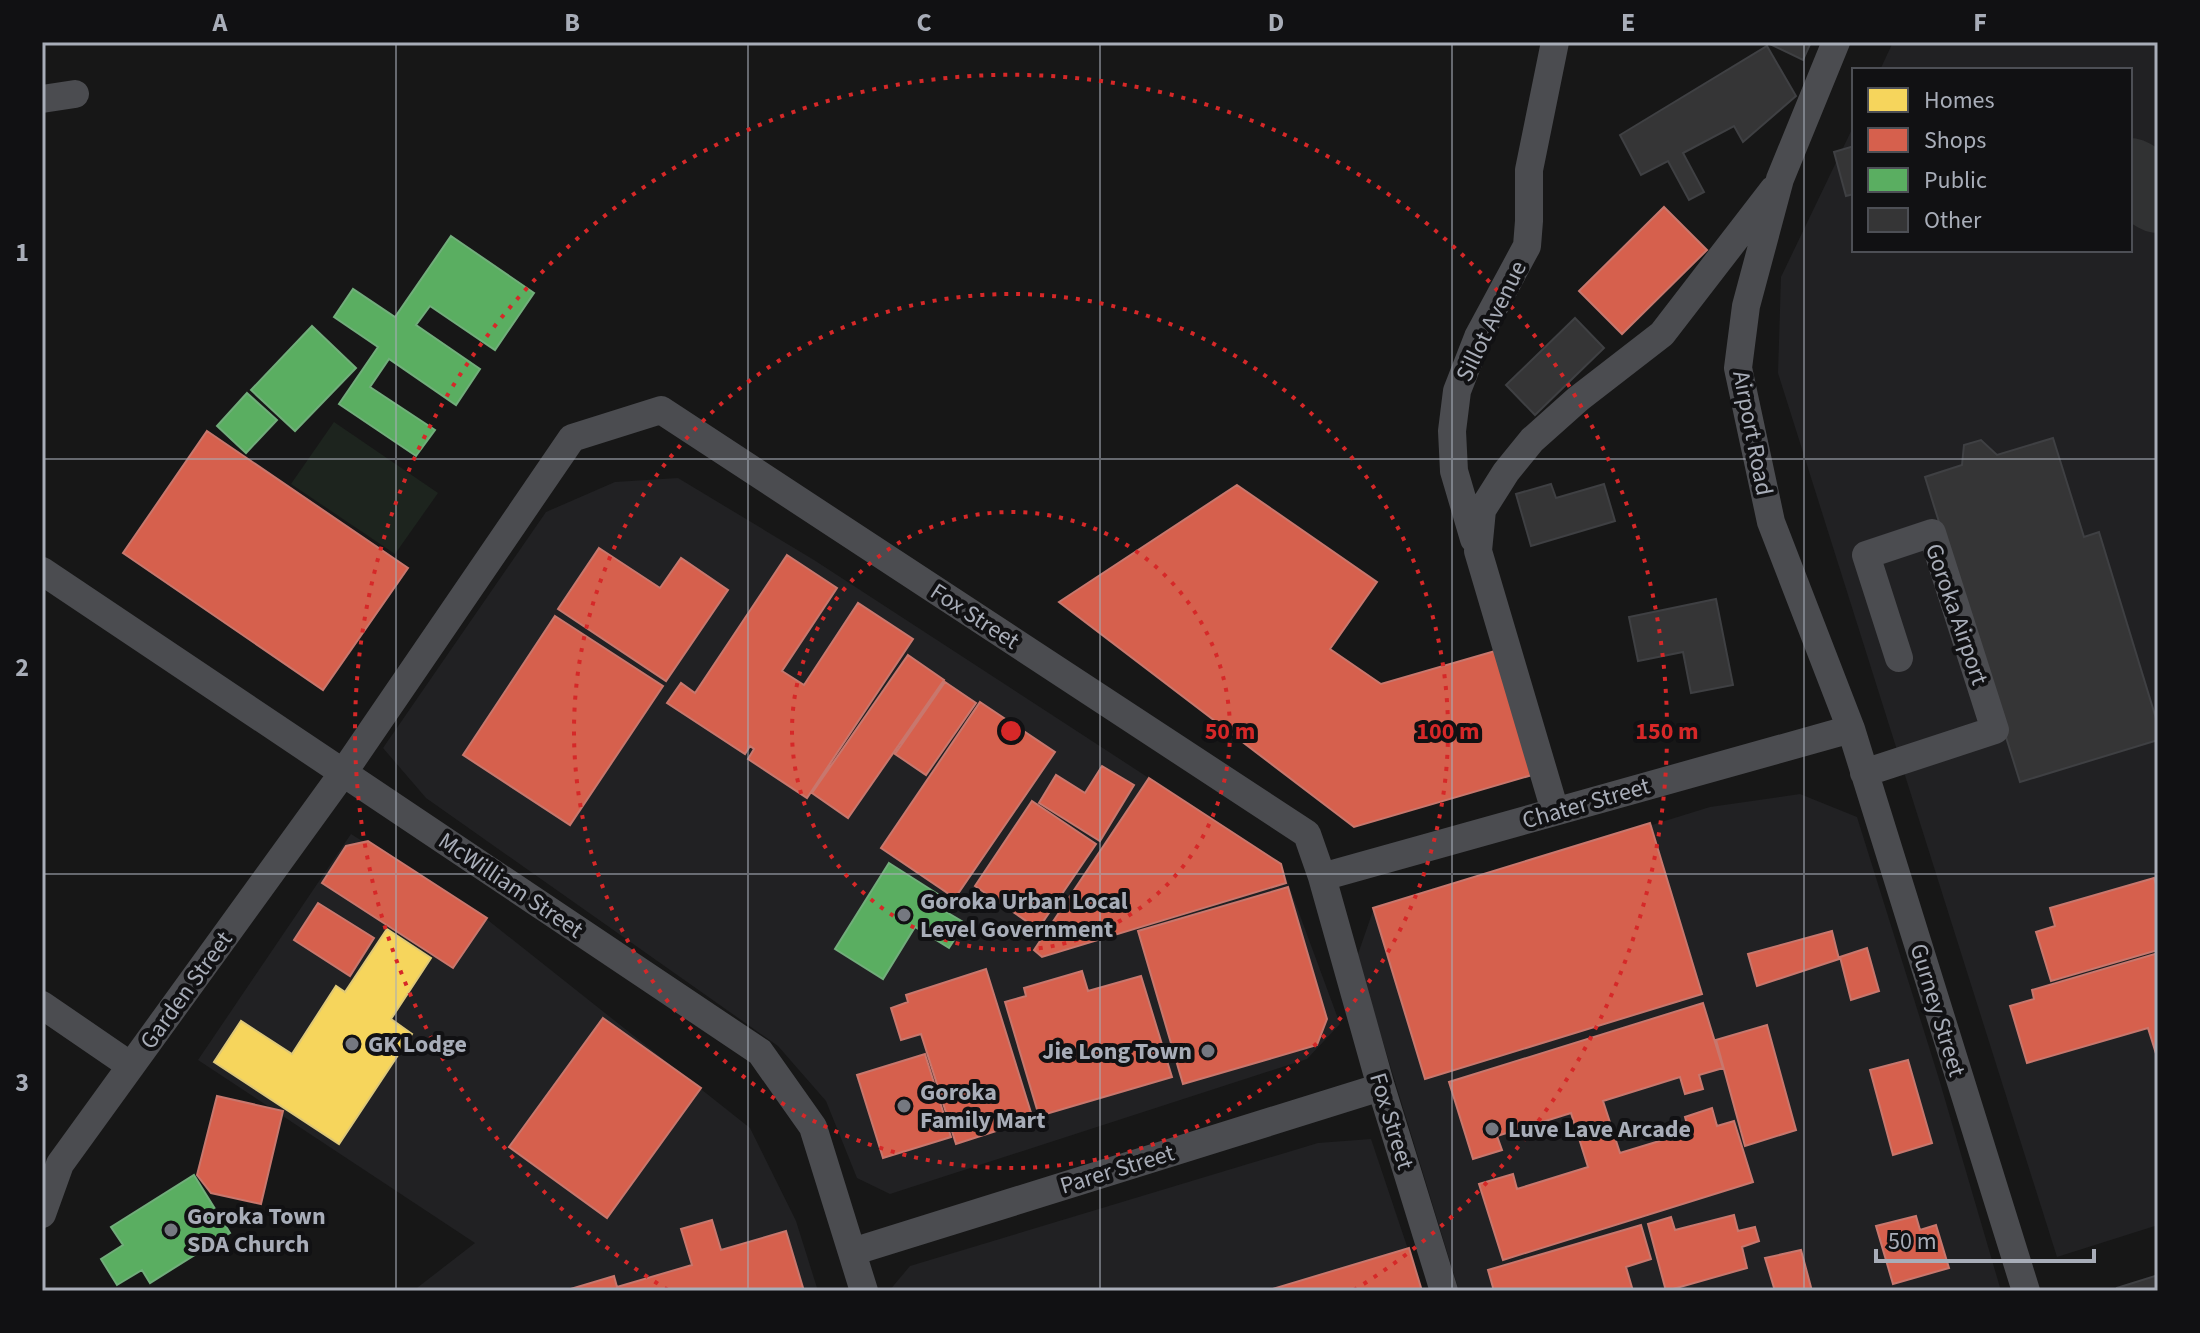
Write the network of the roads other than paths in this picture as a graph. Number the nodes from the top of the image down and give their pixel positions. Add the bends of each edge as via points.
1 (1555, 42) edge
2 (1836, 42) edge
3 (75, 94) dead end
4 (42, 99) edge
5 (1780, 179) junction
6 (1478, 551) junction
7 (42, 571) edge
8 (1899, 658) dead end
9 (1851, 729) junction
10 (343, 773) junction
11 (1864, 773) junction
12 (1555, 811) junction
13 (1322, 877) junction
14 (42, 1005) edge
15 (131, 1066) junction
16 (1381, 1087) junction
17 (42, 1214) edge
18 (852, 1252) junction
19 (864, 1291) edge
20 (1444, 1291) edge
21 (2026, 1291) edge

1 - 6 street, Sillot Avenue via 1529,170 1527,246 1478,337 1457,391 1454,471
2 - 5 street, Airport Road
3 - 4 street
5 - 6 street via 1662,334 1578,399 1506,472 1482,510
5 - 9 street, Airport Road via 1746,306 1738,368 1771,522
6 - 12 street, Sillot Avenue
7 - 10 street, McWilliam Street
8 - 11 street, Goroka Airport via 1866,555 1932,533 1995,730
9 - 11 street, Gurney Street
9 - 12 street, Chater Street
10 - 13 street, Fox Street via 572,438 661,410 1307,834
10 - 15 street, Garden Street
10 - 18 street, McWilliam Street via 760,1052 813,1127
11 - 21 street, Gurney Street
12 - 13 street, Chater Street
13 - 16 street, Fox Street
14 - 15 street
15 - 17 street, Garden Street via 60,1164
16 - 18 street, Parer Street
16 - 20 street, Fox Street
18 - 19 street, McWilliam Street

